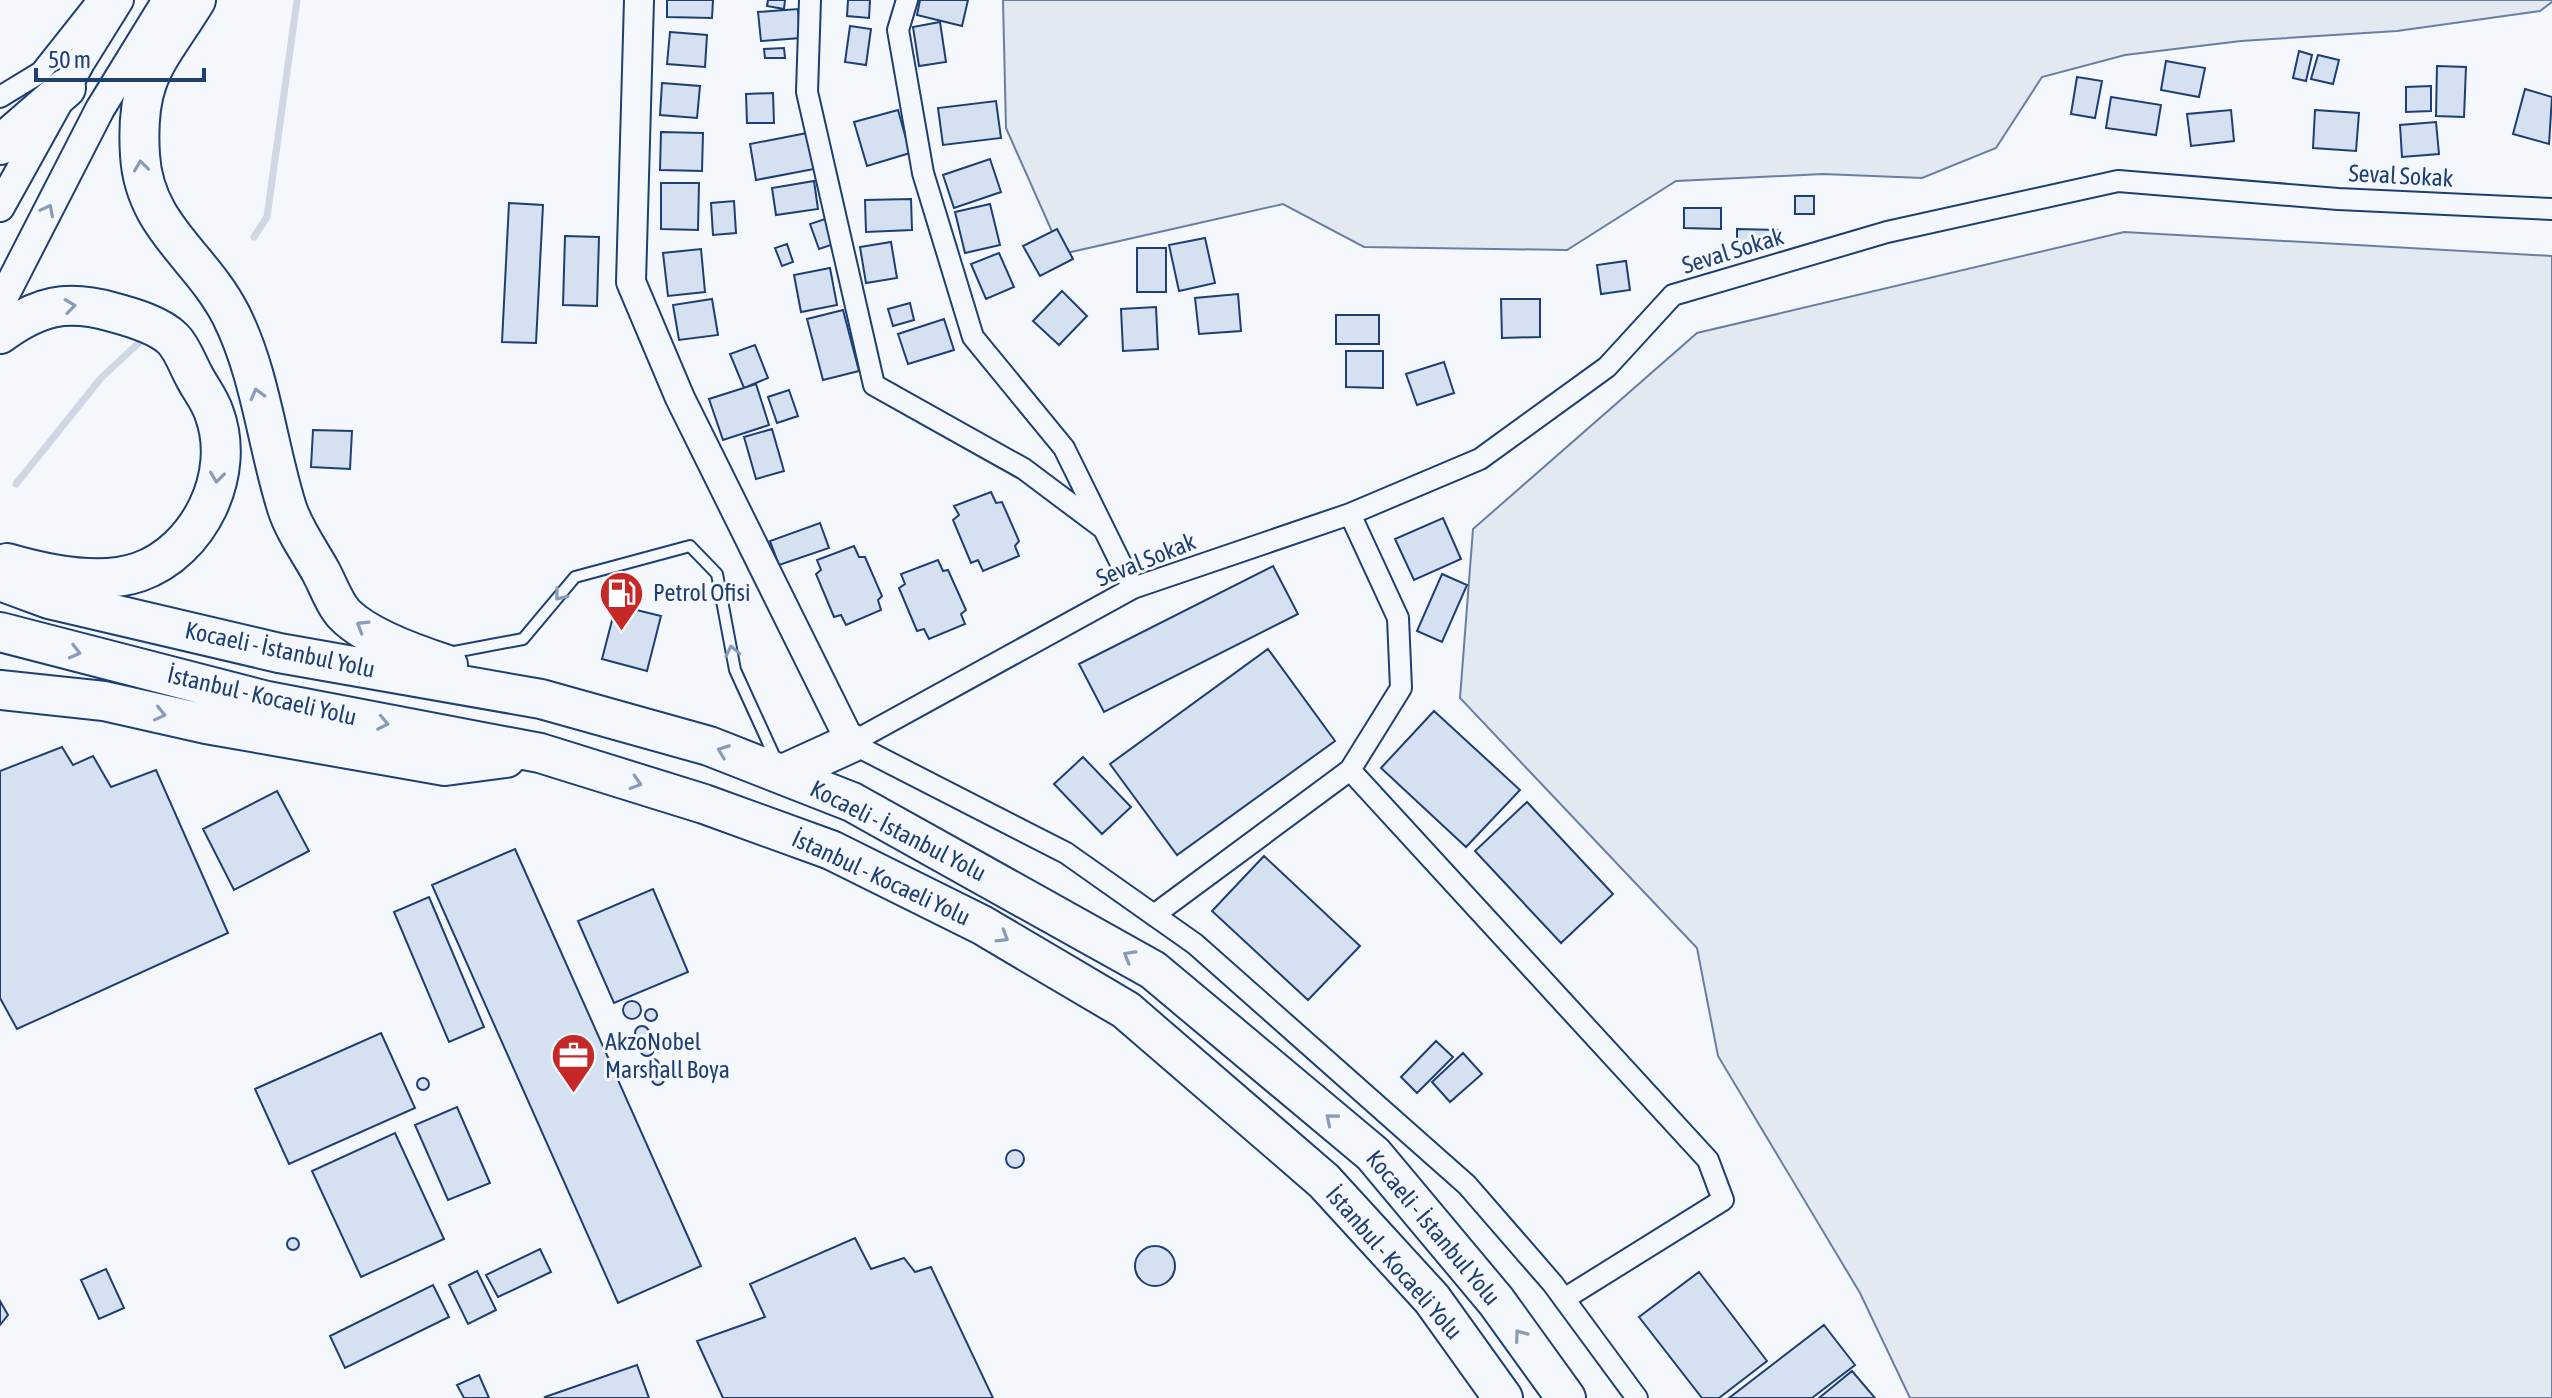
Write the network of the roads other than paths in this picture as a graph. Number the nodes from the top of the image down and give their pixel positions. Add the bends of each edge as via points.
1 (98, 0) edge
2 (119, 0) edge
3 (167, 0) edge
4 (196, 0) edge
5 (639, 0) edge
6 (810, 0) edge
7 (907, 0) edge
8 (66, 88) junction
9 (4, 93) edge
10 (0, 145) edge
11 (0, 207) edge
12 (2552, 209) edge
13 (0, 304) edge
14 (0, 334) edge
15 (1350, 514) junction
16 (1104, 529) junction
17 (0, 560) edge
18 (0, 581) edge
19 (1133, 588) junction
20 (0, 632) edge
21 (424, 657) junction
22 (0, 662) edge
23 (0, 690) edge
24 (84, 699) junction
25 (591, 713) junction
26 (851, 743) junction
27 (540, 753) junction
28 (1350, 770) junction
29 (783, 774) junction
30 (1154, 915) junction
31 (1564, 1299) junction
32 (1503, 1398) edge
33 (1566, 1398) edge
34 (1637, 1398) edge

1 - 9 street via 41,72
2 - 8 street
13 -> 3 street via 100,109
21 -> 4 highway via 344,615 288,511 232,318 144,192 140,101 148,72
5 - 26 street via 631,282 680,398
6 - 16 street via 807,92 874,385 1024,469
7 - 16 street via 898,30 923,173 973,337 1064,448
8 - 10 highway
8 - 11 street
12 - 15 street, Seval Sokak via 2118,181 1887,232 1673,295 1607,367 1480,459
14 -> 17 highway via 28,313 82,303 134,318 173,339 215,414 220,453 215,494 203,519 176,551 138,573 91,578
15 - 19 street, Seval Sokak
15 - 28 street via 1398,618 1401,688
16 - 19 street
18 - 25 highway, Kocaeli - İstanbul Yolu via 49,599 279,653 541,699
19 - 26 street, Seval Sokak
20 -> 27 highway, İstanbul - Kocaeli Yolu via 267,701
21 - 25 highway via 519,682
29 -> 21 lane via 735,670 717,574 690,546 575,577 523,639
22 - 24 highway
23 - 24 highway
24 -> 27 highway via 445,766
29 -> 25 highway, Kocaeli - İstanbul Yolu via 709,746
26 - 29 highway
26 - 30 street via 1066,853
27 -> 32 highway, İstanbul - Kocaeli Yolu via 831,850 982,925 1126,1010 1324,1181 1432,1299
28 - 30 street
28 - 31 street via 1708,1160 1723,1200
33 -> 29 highway, Kocaeli - İstanbul Yolu via 1496,1301 1373,1154 1153,970 852,802
30 - 31 street via 1195,944 1467,1185
31 - 34 street

